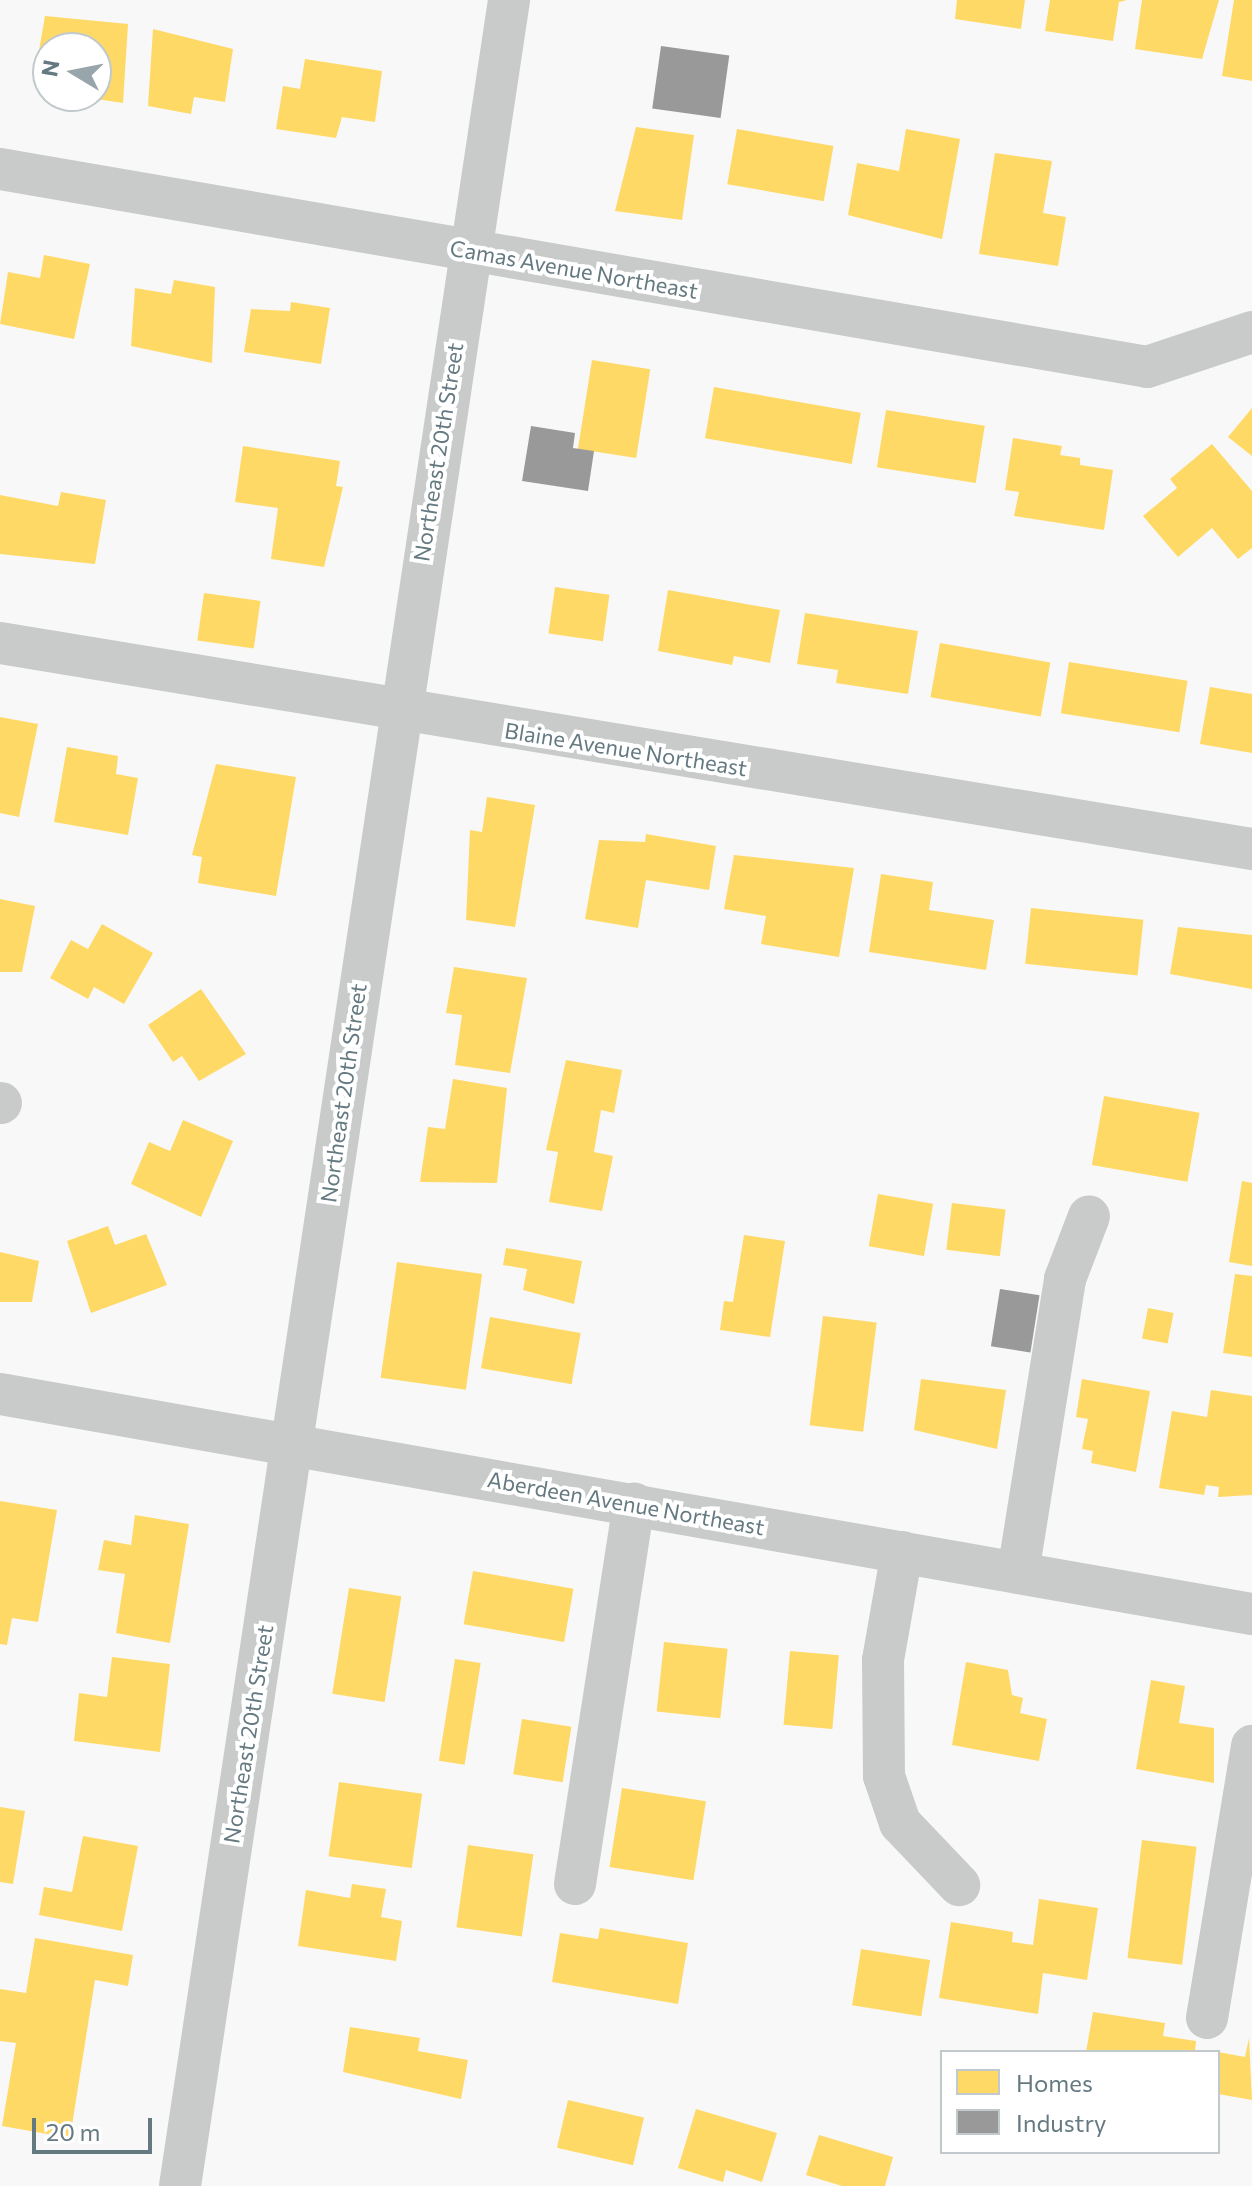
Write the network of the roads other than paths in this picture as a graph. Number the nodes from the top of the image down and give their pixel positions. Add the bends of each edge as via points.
1 (509, 0) edge
2 (0, 169) edge
3 (468, 251) junction
4 (1252, 332) edge
5 (0, 643) edge
6 (398, 712) junction
7 (1252, 849) edge
8 (1089, 1216) dead end
9 (0, 1394) edge
10 (292, 1444) junction
11 (634, 1504) junction
12 (902, 1552) junction
13 (1018, 1573) junction
14 (1252, 1614) edge
15 (1252, 1746) edge
16 (575, 1884) dead end
17 (959, 1885) dead end
18 (1207, 2018) dead end
19 (184, 2185) edge

1 - 3 street, Northeast 20th Street
2 - 3 street, Camas Avenue Northeast
3 - 4 street, Camas Avenue Northeast via 1147,367
3 - 6 street, Northeast 20th Street
5 - 6 street, Blaine Avenue Northeast
6 - 7 street, Blaine Avenue Northeast
6 - 10 street, Northeast 20th Street
8 - 13 street via 1065,1279
9 - 10 street, Aberdeen Avenue Northeast
10 - 11 street, Aberdeen Avenue Northeast
10 - 19 street, Northeast 20th Street
11 - 12 street, Aberdeen Avenue Northeast
11 - 16 street
12 - 13 street, Aberdeen Avenue Northeast
12 - 17 street via 883,1660 884,1776 900,1823
13 - 14 street, Aberdeen Avenue Northeast
15 - 18 street

